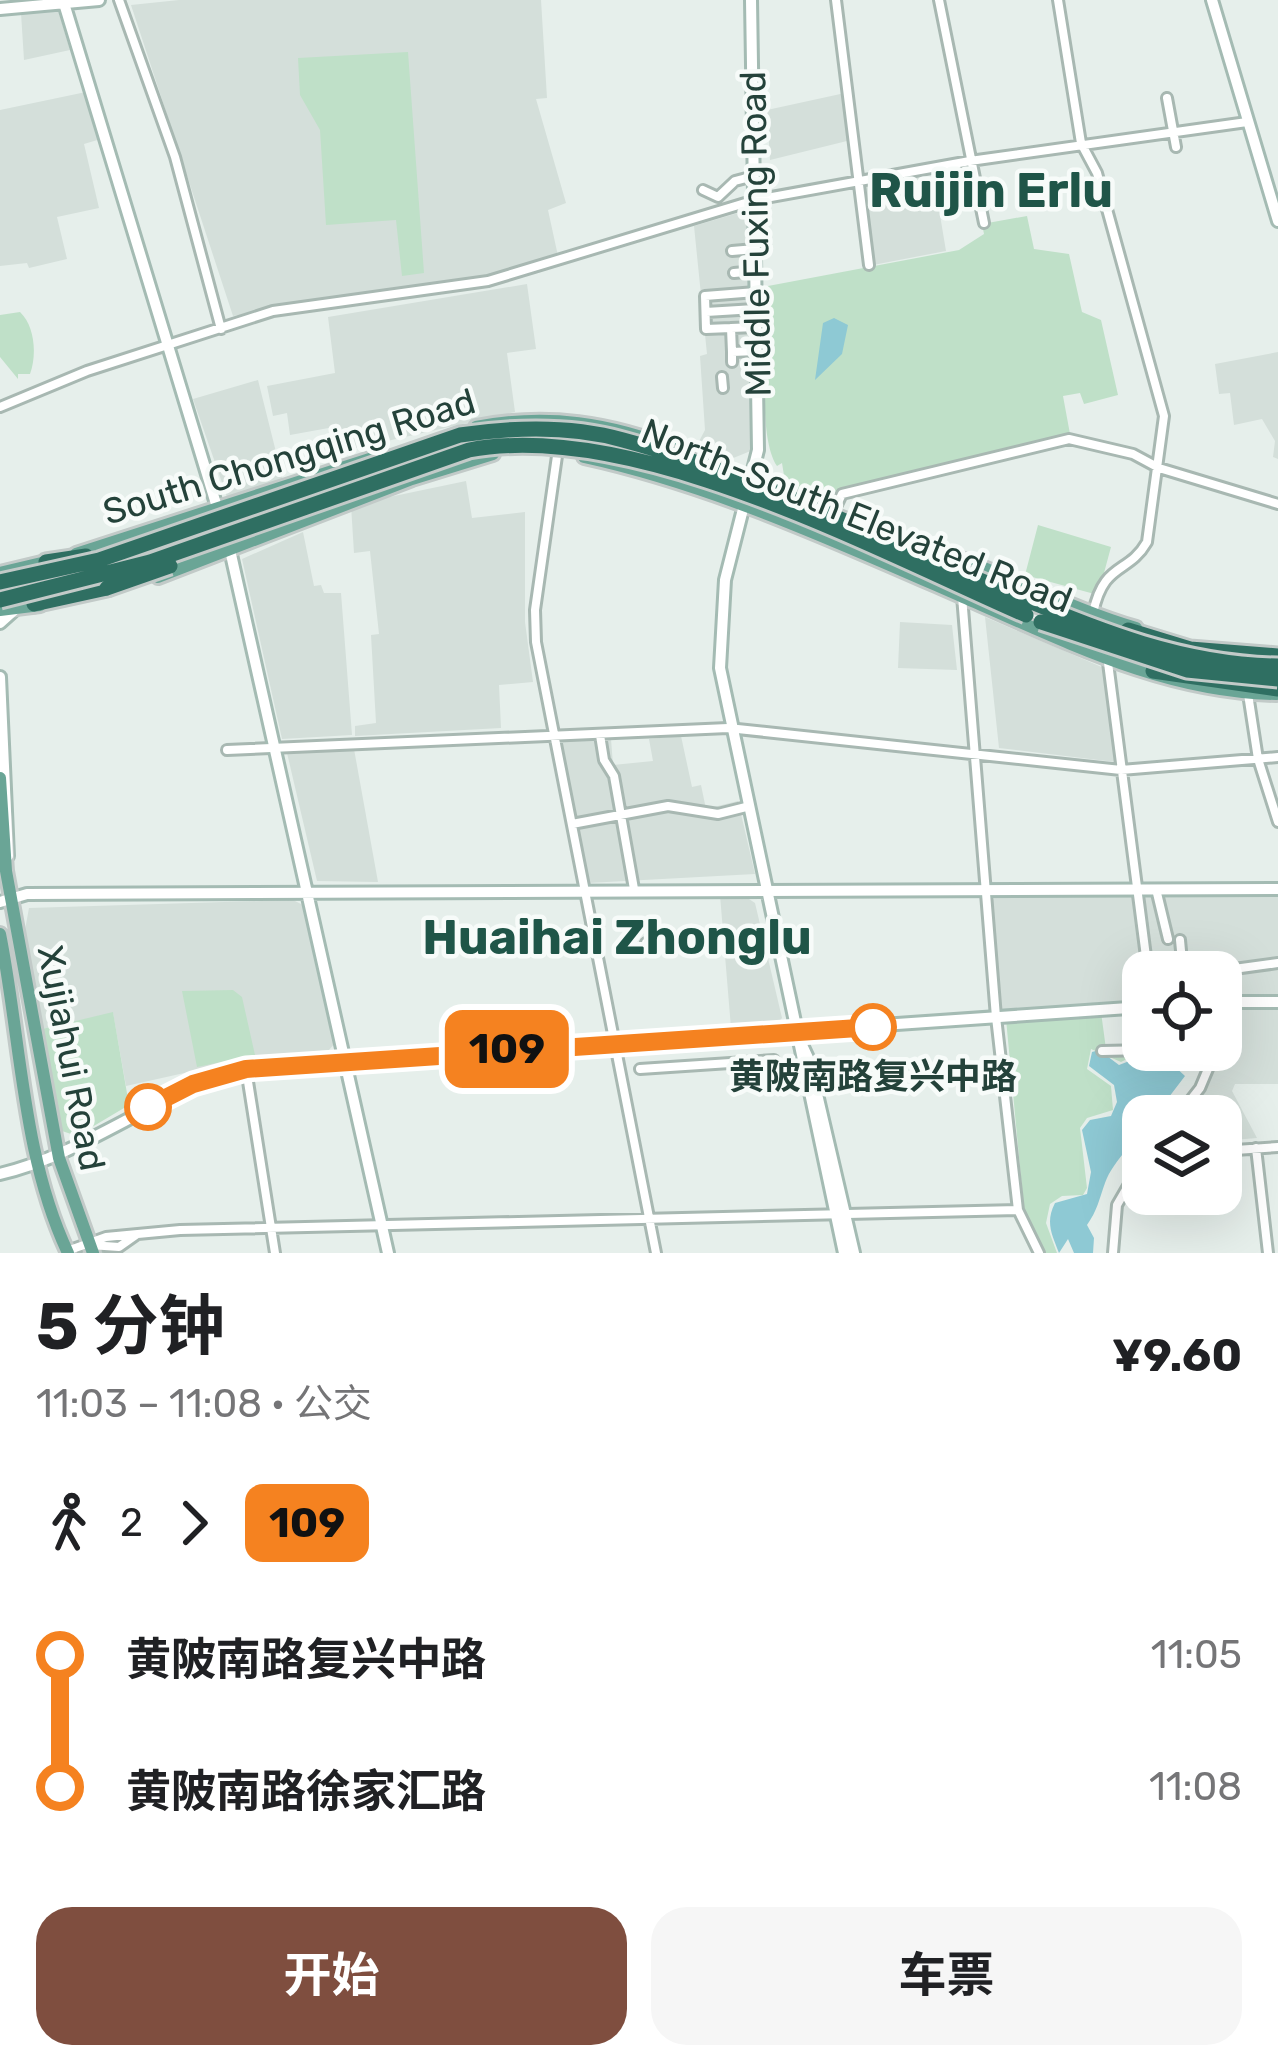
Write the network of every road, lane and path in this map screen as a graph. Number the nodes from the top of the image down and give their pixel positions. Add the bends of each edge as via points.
1 (99, 0) edge
2 (119, 0) edge
3 (751, 0) edge
4 (836, 0) edge
5 (939, 0) edge
6 (1058, 0) edge
7 (1212, 0) edge
8 (64, 2) edge
9 (0, 9) edge
10 (1167, 98) dead end
11 (1247, 122) junction
12 (1172, 132) junction
13 (1081, 143) junction
14 (1176, 147) dead end
15 (970, 161) junction
16 (754, 176) junction
17 (859, 180) junction
18 (703, 190) dead end
19 (718, 197) junction
20 (755, 200) junction
21 (722, 213) junction
22 (1278, 221) edge
23 (984, 223) dead end
24 (755, 249) junction
25 (733, 251) dead end
26 (868, 265) dead end
27 (756, 271) junction
28 (734, 272) dead end
29 (756, 292) junction
30 (736, 293) junction
31 (720, 295) junction
32 (757, 309) junction
33 (737, 310) junction
34 (721, 311) junction
35 (706, 312) junction
36 (756, 327) junction
37 (221, 328) junction
38 (730, 328) junction
39 (164, 347) junction
40 (758, 350) junction
41 (0, 407) edge
42 (562, 419) junction
43 (558, 453) junction
44 (1159, 468) junction
45 (348, 473) junction
46 (389, 478) junction
47 (752, 480) junction
48 (1278, 504) edge
49 (742, 507) junction
50 (834, 511) junction
51 (222, 530) junction
52 (890, 539) junction
53 (46, 562) junction
54 (2, 574) edge
55 (962, 596) junction
56 (0, 600) edge
57 (27, 605) junction
58 (0, 612) edge
59 (1094, 620) junction
60 (0, 623) edge
61 (1108, 658) junction
62 (1278, 659) edge
63 (0, 677) edge
64 (1278, 686) edge
65 (1247, 694) junction
66 (728, 728) junction
67 (600, 735) junction
68 (555, 737) junction
69 (274, 747) junction
70 (227, 750) dead end
71 (975, 754) junction
72 (1278, 757) edge
73 (1258, 759) junction
74 (1121, 770) junction
75 (0, 778) edge
76 (746, 807) junction
77 (623, 815) junction
78 (1278, 822) edge
79 (572, 824) junction
80 (0, 855) edge
81 (6, 871) junction
82 (986, 887) junction
83 (1137, 887) junction
84 (1156, 888) junction
85 (585, 889) junction
86 (634, 889) junction
87 (764, 889) junction
88 (1278, 889) edge
89 (306, 896) junction
90 (5, 899) edge
91 (0, 934) edge
92 (722, 936) dead end
93 (1168, 939) dead end
94 (1180, 940) dead end
95 (646, 943) dead end
96 (1145, 951) edge
97 (1181, 951) edge
98 (1278, 963) edge
99 (1242, 968) edge
100 (1278, 1002) edge
101 (1242, 1003) edge
102 (1122, 1007) edge
103 (996, 1017) junction
104 (796, 1032) junction
105 (615, 1042) junction
106 (1102, 1051) dead end
107 (1122, 1051) edge
108 (343, 1059) junction
109 (774, 1060) dead end
110 (246, 1069) junction
111 (640, 1069) dead end
112 (1256, 1148) junction
113 (1278, 1148) edge
114 (1242, 1149) edge
115 (59, 1158) junction
116 (39, 1165) junction
117 (0, 1174) edge
118 (1122, 1198) edge
119 (1018, 1210) junction
120 (842, 1217) junction
121 (650, 1221) junction
122 (383, 1228) junction
123 (274, 1231) junction
124 (139, 1234) junction
125 (99, 1250) edge
126 (68, 1252) edge
127 (275, 1253) edge
128 (388, 1253) edge
129 (656, 1253) edge
130 (844, 1253) edge
131 (854, 1253) edge
132 (1039, 1253) edge
133 (1113, 1253) edge
134 (1268, 1253) edge

1 - 8 street
2 - 37 street via 175,158
3 - 16 street, Middle Fuxing Road
4 - 17 street
5 - 15 street
6 - 13 street
7 - 11 street
8 - 9 street
8 - 39 street
10 - 12 street
11 - 12 street
11 - 22 street
12 - 13 street
12 - 14 street
13 - 15 street
13 - 44 street via 1150,352 1163,416
15 - 17 street
15 - 23 street
16 - 19 street
16 - 20 street, Middle Fuxing Road
17 - 20 street
17 - 26 street
18 - 19 street
19 - 21 street
20 - 21 street
20 - 24 street, Middle Fuxing Road
21 - 37 street via 488,281 273,311
24 - 25 street
24 - 27 street, Middle Fuxing Road
27 - 28 street
27 - 29 street, Middle Fuxing Road
29 - 30 street
29 - 32 street, Middle Fuxing Road
30 - 31 street
30 - 33 street
31 - 34 street
31 - 35 street via 705,296
32 - 33 street
32 - 36 street, Middle Fuxing Road
33 - 34 street
33 - 38 street
34 - 35 street
34 - 38 street
35 - 38 street via 706,329
36 - 38 street
36 - 40 street, Middle Fuxing Road
37 - 39 street
38 - 40 street via 732,357
39 - 41 street
39 - 51 street
40 - 47 street, Middle Fuxing Road
42 - 43 street
42 - 47 main road, South Chongqing Road via 615,428
42 - 51 main road, South Chongqing Road via 518,418 408,447
43 - 49 main road, South Chongqing Road via 628,467
43 - 51 main road, South Chongqing Road via 514,450
43 - 68 street via 535,620
44 - 48 street
44 - 50 street via 1069,439 842,494
44 - 59 street via 1147,542 1106,575
45 - 52 highway, North-South Elevated Road, bridge via 460,435 563,430 622,439
45 - 53 highway, bridge via 95,554
45 - 54 highway, North-South Elevated Road, bridge via 99,560
46 - 56 highway, North-South Elevated Road, bridge via 135,567
46 - 57 highway, bridge via 107,588
46 - 64 highway, North-South Elevated Road, bridge via 516,441 618,452 837,533 1041,622 1187,670
47 - 49 street, Middle Fuxing Road
47 - 50 main road, South Chongqing Road
49 - 55 main road, South Chongqing Road
49 - 66 street, Middle Fuxing Road via 722,600
50 - 52 main road, South Chongqing Road
51 - 53 main road, South Chongqing Road
51 - 57 main road, South Chongqing Road via 97,598
51 - 69 street
52 - 59 main road, South Chongqing Road
52 - 62 highway, North-South Elevated Road, bridge via 1160,640
53 - 54 main road, South Chongqing Road
55 - 61 main road, South Chongqing Road
55 - 71 street
56 - 57 main road
57 - 58 main road, South Chongqing Road
57 - 60 street
59 - 61 street
59 - 62 main road, South Chongqing Road
61 - 64 main road
61 - 65 main road via 1169,682
61 - 74 street
63 - 81 street
64 - 65 main road
65 - 73 street
66 - 67 street
66 - 71 street
66 - 76 street, Middle Fuxing Road
67 - 68 street
67 - 77 street
68 - 69 street
68 - 79 street
69 - 70 street
69 - 89 street
71 - 74 street
71 - 82 street
72 - 73 street
73 - 74 street
73 - 78 street
74 - 83 street
75 - 81 main road, Xujiahui Road
76 - 77 street via 718,814 668,806
76 - 87 street, Middle Fuxing Road
77 - 79 street
77 - 86 street
79 - 85 street
80 - 81 main road, Xujiahui Road
81 - 90 main road, Xujiahui Road
82 - 83 street
82 - 87 street
82 - 103 street
83 - 84 street
83 - 96 street
84 - 88 street
84 - 93 street
85 - 86 street
85 - 89 street
85 - 105 street
86 - 87 street
87 - 104 street, Middle Fuxing Road
89 - 90 street
89 - 108 street
90 - 115 main road, Xujiahui Road
91 - 116 main road, Xujiahui Road
92 - 95 street
94 - 97 street
98 - 99 street
100 - 101 street
102 - 103 street
103 - 104 street
103 - 119 street
104 - 105 street
104 - 120 street, Middle Fuxing Road
105 - 108 street
105 - 121 street
106 - 107 street
108 - 110 street
108 - 122 street
109 - 111 street
110 - 115 street via 193,1084
110 - 123 street
112 - 113 street
112 - 114 street
112 - 134 street
115 - 116 street
115 - 125 main road, Xujiahui Road
116 - 117 street
116 - 126 main road, Xujiahui Road
118 - 133 street
119 - 120 street
119 - 132 street
120 - 121 street
120 - 130 street, Middle Fuxing Road
120 - 131 street, Middle Fuxing Road
121 - 122 street
121 - 129 street
122 - 123 street
122 - 128 street
123 - 124 street
123 - 127 street
124 - 125 street
124 - 125 street
125 - 126 street

